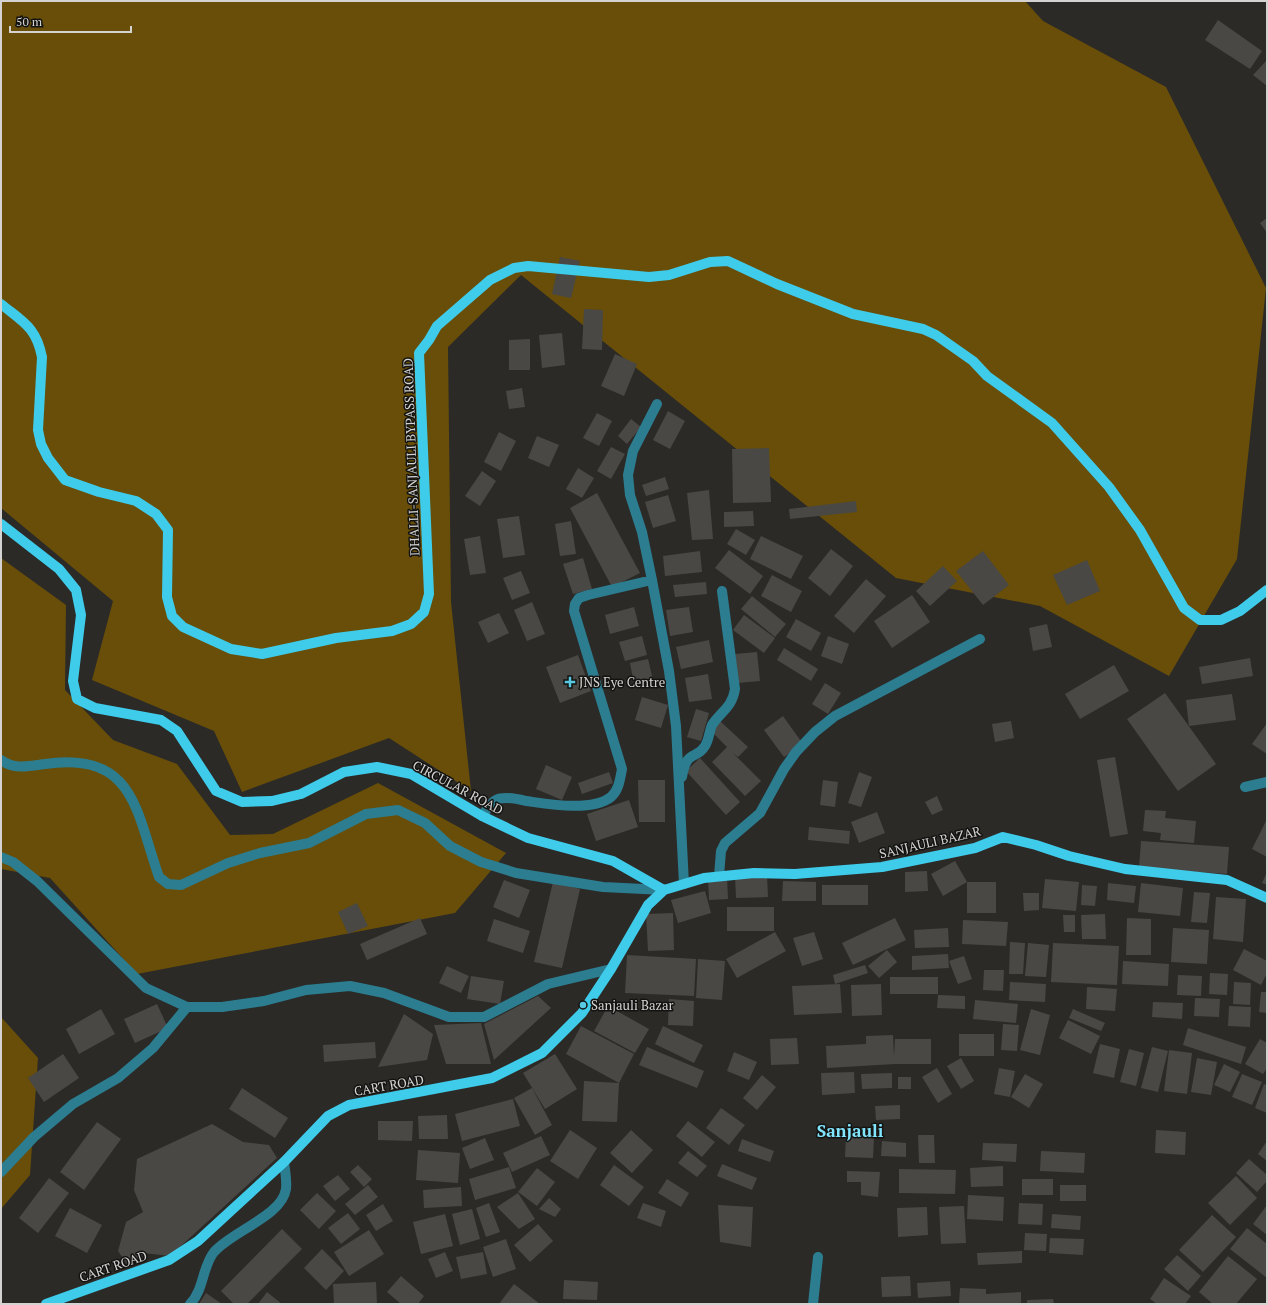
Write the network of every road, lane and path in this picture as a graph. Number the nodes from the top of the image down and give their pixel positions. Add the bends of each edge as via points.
1 (1, 304) edge
2 (657, 404) dead end
3 (1, 524) edge
4 (652, 580) junction
5 (1267, 590) edge
6 (722, 592) dead end
7 (980, 639) dead end
8 (1, 760) edge
9 (1267, 782) edge
10 (1245, 787) dead end
11 (679, 792) junction
12 (482, 816) junction
13 (1, 857) edge
14 (719, 876) junction
15 (684, 884) junction
16 (664, 890) junction
17 (1267, 898) edge
18 (611, 969) junction
19 (187, 1007) junction
20 (284, 1162) junction
21 (1, 1172) edge
22 (818, 1257) dead end
23 (46, 1304) edge
24 (190, 1304) edge
25 (813, 1304) edge

1 - 5 main road, DHALLI-SANJAULI BYPASS ROAD via 36,336 42,357 38,430 41,444 56,471 65,480 136,501 156,514 168,530 167,597 172,616 183,627 231,649 262,654 336,638 392,631 411,624 424,612 429,594 419,353 437,326 490,280 514,268 528,266 649,277 669,275 710,262 728,261 777,284 853,314 930,332 954,346 987,376 1052,423 1110,487 1140,530 1184,608 1200,620 1221,620 1240,611
2 - 4 street via 633,451 628,475 630,495 642,532
3 - 12 main road, CIRCULAR ROAD via 59,568 76,590 81,615 73,681 77,699 95,708 161,720 177,731 216,791 242,802 272,801 301,794 344,772 377,766 411,774
4 - 11 street via 662,627 676,726
4 - 12 street via 588,595 580,598 575,604 574,611 583,644 622,769 620,785 611,797 597,803 572,806 513,799 496,800
6 - 11 street via 735,689 734,699 713,724 706,746 686,761
7 - 14 street via 835,716 815,732 796,752 760,813 725,843 721,851
8 - 16 street via 6,764 23,767 58,762 82,762 105,769 125,787 136,806 159,877 168,884 181,885 228,863 260,853 309,843 366,814 398,810 425,823 450,846 481,862 516,873 603,887
9 - 10 street
11 - 15 street
12 - 16 main road, CIRCULAR ROAD via 528,838 613,861
13 - 19 street via 13,862 37,881 146,988
14 - 15 main road, SANJAULI BAZAR
14 - 17 main road, SANJAULI BAZAR via 754,873 795,874 882,867 975,848 1003,837 1125,869 1228,880
15 - 16 main road, SANJAULI BAZAR
16 - 18 main road, CART ROAD via 648,905
18 - 19 street via 548,984 484,1018 449,1018 384,993 350,986 306,990 264,1001 222,1007
18 - 20 main road, CART ROAD via 582,1013 542,1053 492,1078 349,1105 328,1116
19 - 21 street via 153,1048 118,1078 73,1104 34,1138
20 - 23 main road, CART ROAD via 198,1241 169,1260
20 - 24 street via 286,1190 280,1204 226,1240 213,1253 200,1287
22 - 25 street

